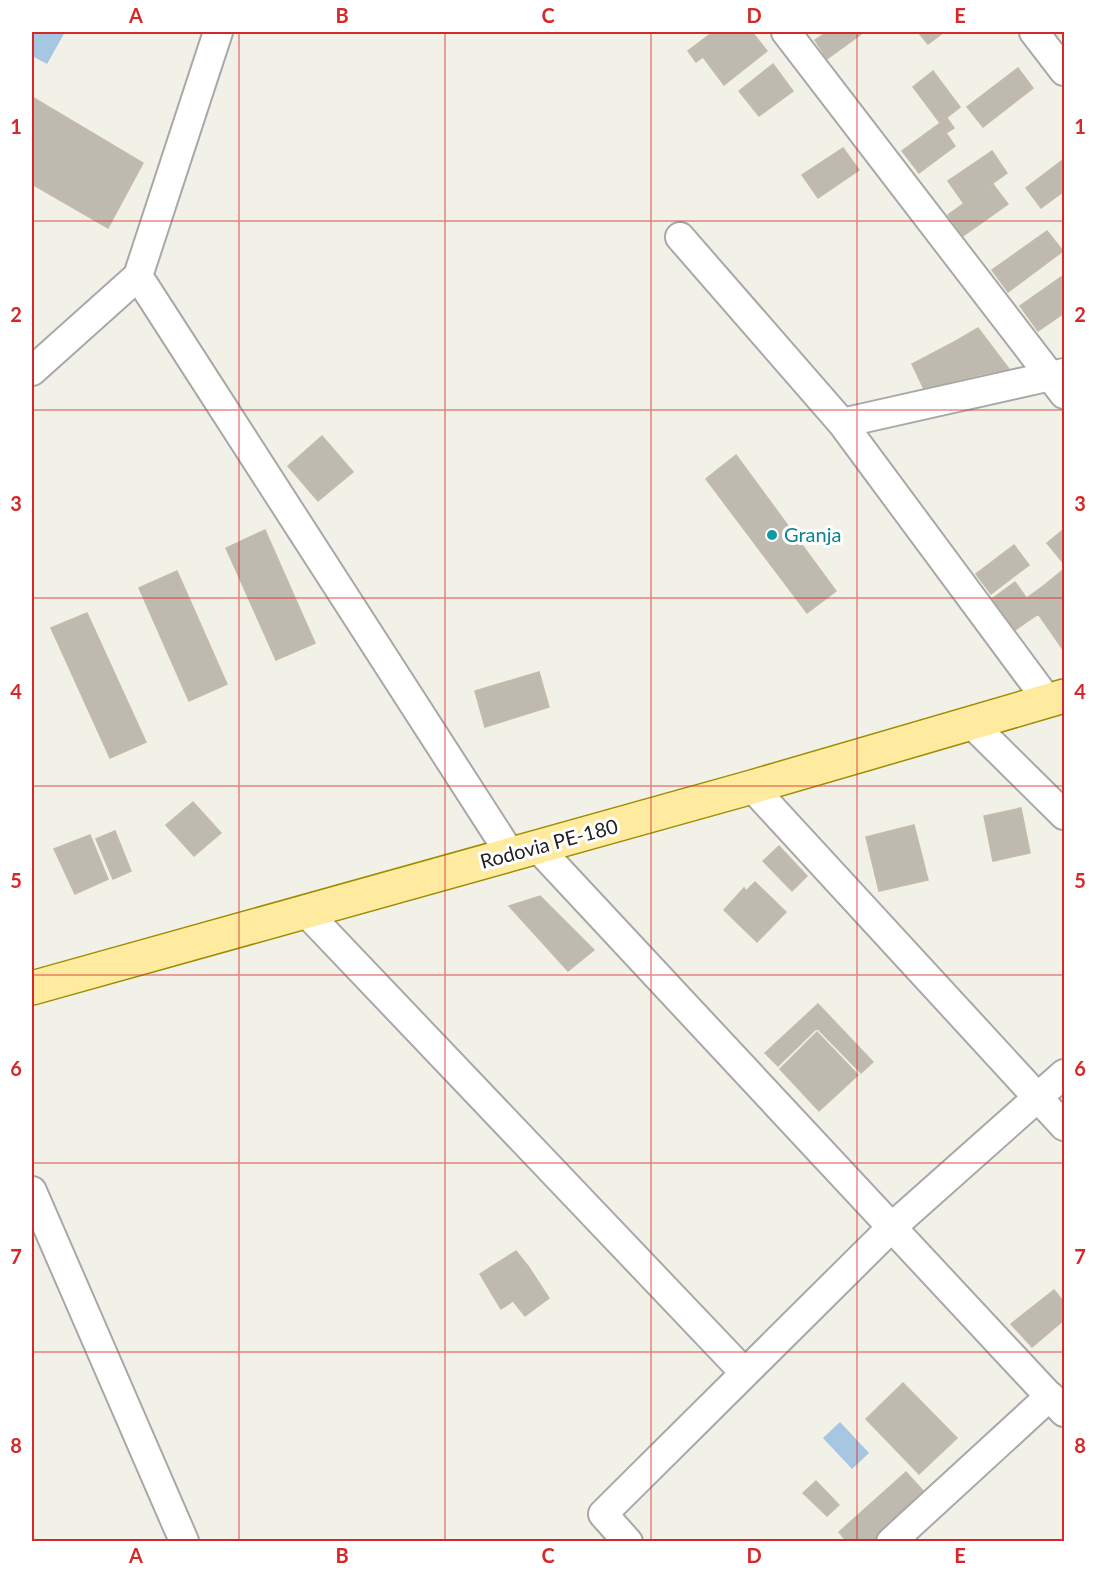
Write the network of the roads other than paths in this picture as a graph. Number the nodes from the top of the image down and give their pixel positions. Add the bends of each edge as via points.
1 (218, 32) edge
2 (786, 32) edge
3 (1034, 32) edge
4 (1065, 71) edge
5 (680, 237) dead end
6 (138, 276) junction
7 (32, 371) edge
8 (1060, 381) edge
9 (842, 423) junction
10 (1056, 699) edge
11 (972, 724) junction
12 (752, 787) junction
13 (1065, 815) edge
14 (524, 851) junction
15 (305, 911) junction
16 (32, 988) edge
17 (1065, 1074) edge
18 (1038, 1098) junction
19 (1065, 1126) edge
20 (32, 1191) edge
21 (892, 1227) junction
22 (745, 1373) junction
23 (1057, 1404) edge
24 (184, 1541) edge
25 (628, 1542) edge
26 (891, 1542) edge

1 - 6 street
2 - 8 street
3 - 4 street
5 - 9 street
6 - 7 street
6 - 14 street
8 - 9 street
9 - 10 street
10 - 11 main road, Rodovia PE-180
11 - 12 main road, Rodovia PE-180
11 - 13 street
12 - 14 main road, Rodovia PE-180
12 - 18 street
14 - 15 main road, Rodovia PE-180
14 - 21 street
15 - 16 main road, Rodovia PE-180
15 - 22 street
17 - 18 street
18 - 19 street
18 - 21 street
20 - 24 street
21 - 22 street
21 - 23 street
22 - 25 street via 603,1515
23 - 26 street

